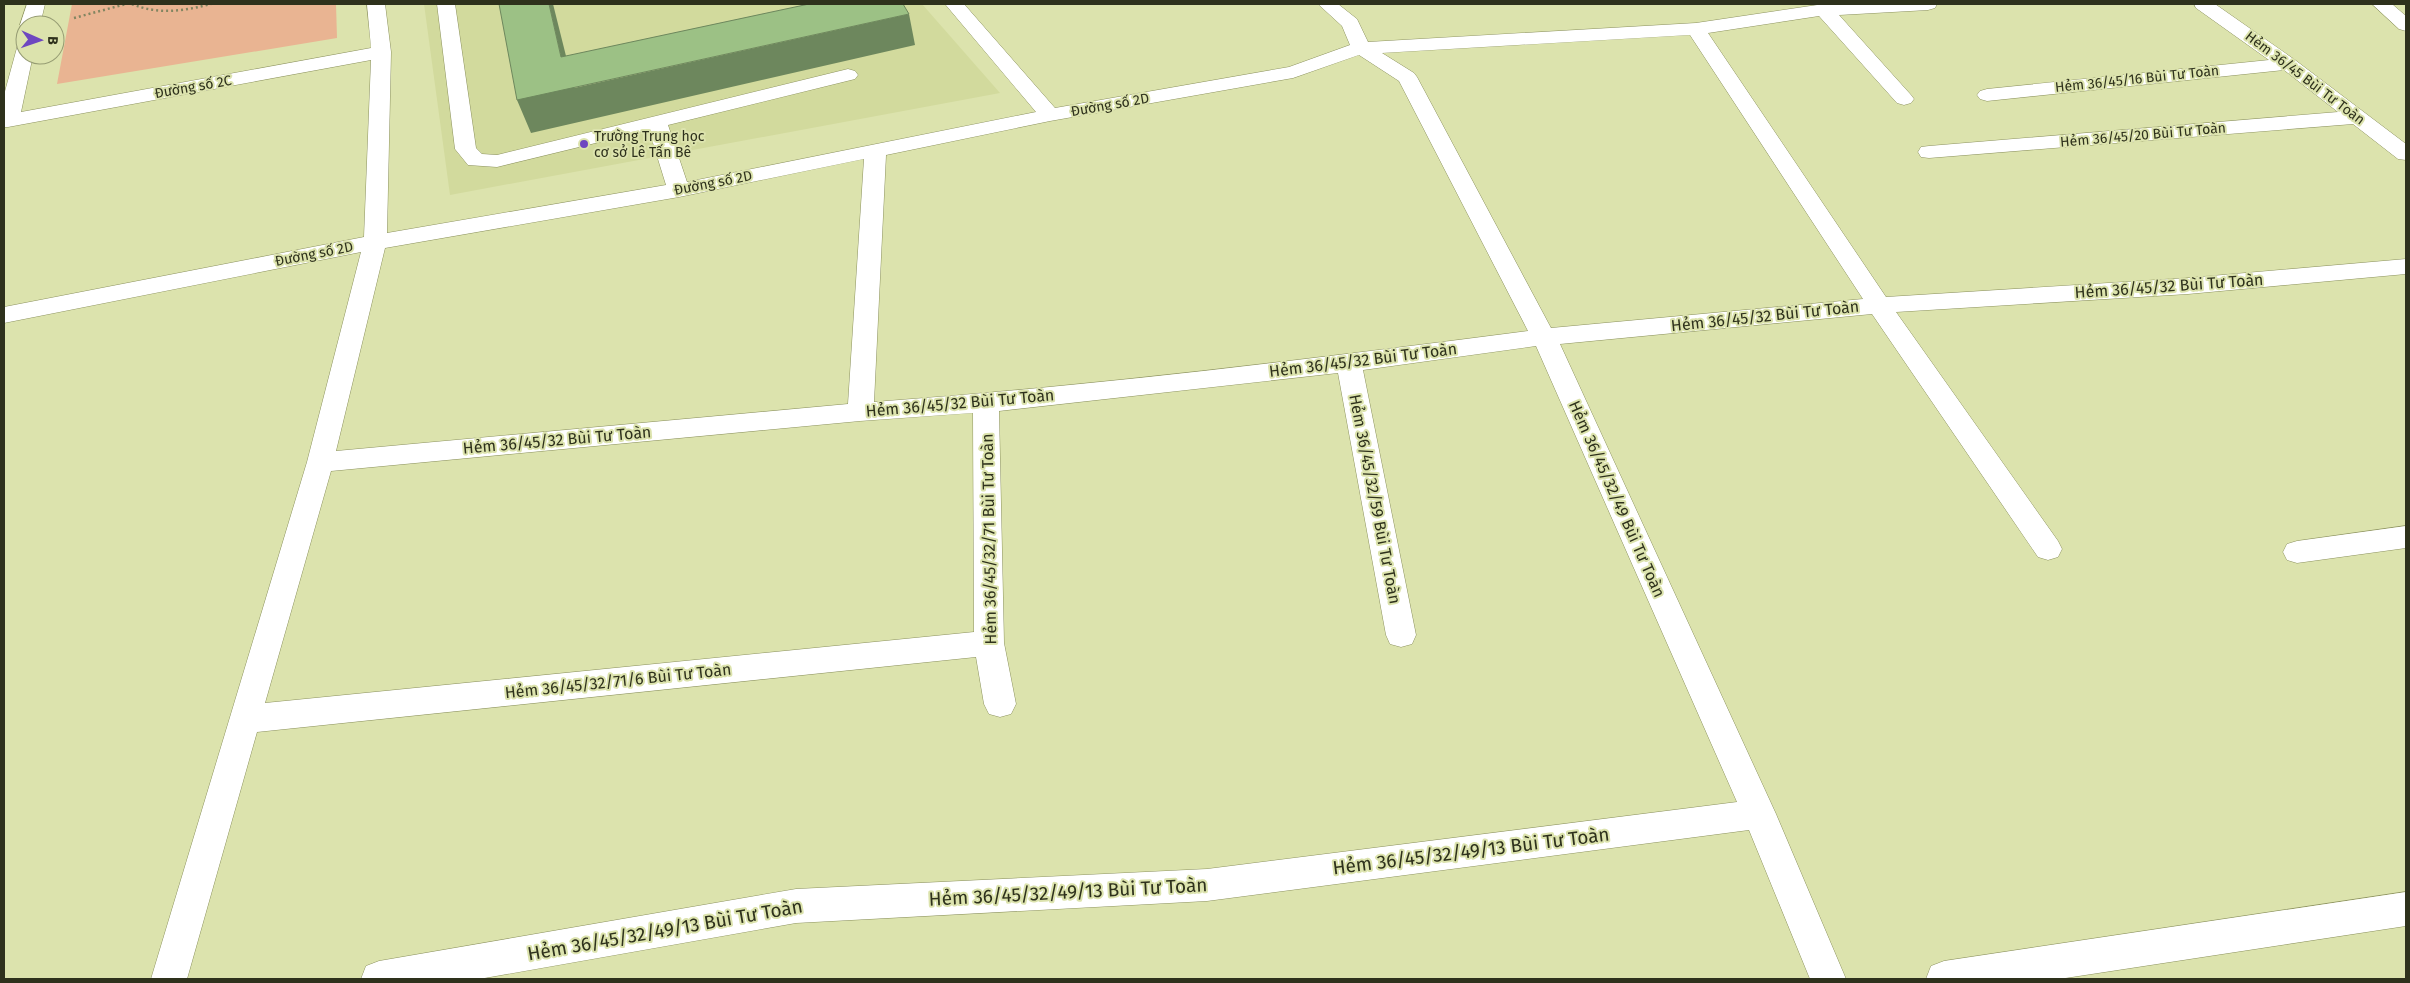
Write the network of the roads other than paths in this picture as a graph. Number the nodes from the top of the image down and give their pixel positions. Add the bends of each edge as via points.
1 (376, 4) edge
2 (446, 4) edge
3 (954, 4) edge
4 (1327, 4) edge
5 (1928, 4) edge
6 (2204, 4) edge
7 (2381, 4) edge
8 (1824, 10) junction
9 (2406, 25) edge
10 (1696, 29) junction
11 (1361, 48) junction
12 (381, 52) junction
13 (2288, 64) junction
14 (21, 65) edge
15 (848, 75) dead end
16 (1987, 95) dead end
17 (1904, 99) dead end
18 (1050, 115) junction
19 (2357, 117) junction
20 (6, 121) edge
21 (657, 123) junction
22 (876, 152) junction
23 (1928, 152) dead end
24 (2406, 154) edge
25 (680, 190) junction
26 (375, 242) junction
27 (2406, 267) edge
28 (1880, 305) junction
29 (4, 315) edge
30 (1544, 338) junction
31 (1349, 363) junction
32 (986, 403) junction
33 (860, 412) junction
34 (320, 462) junction
35 (2406, 537) edge
36 (2048, 549) dead end
37 (2297, 552) dead end
38 (1401, 635) dead end
39 (990, 643) junction
40 (1000, 704) dead end
41 (246, 719) junction
42 (1759, 814) junction
43 (2406, 909) edge
44 (169, 979) edge
45 (379, 979) edge
46 (1828, 979) edge
47 (1944, 979) edge

1 - 12 street
2 - 21 street via 466,150 476,160 497,161
3 - 18 street
4 - 11 street via 1350,23
5 - 8 street, Đường số 2D
6 - 13 street, Hẻm 36/45 Bùi Tư Toàn
7 - 9 street
8 - 10 street, Đường số 2D
8 - 17 street
10 - 11 street, Đường số 2D
10 - 28 street
11 - 18 street, Đường số 2D via 1293,72
11 - 30 street, Hẻm 36/45/32/49 Bùi Tư Toàn via 1407,77
12 - 20 street, Đường số 2C
12 - 26 street
13 - 16 street, Hẻm 36/45/16 Bùi Tư Toàn
13 - 19 street, Hẻm 36/45 Bùi Tư Toàn
14 - 20 street
15 - 21 street
18 - 22 street, Đường số 2D
19 - 23 street, Hẻm 36/45/20 Bùi Tư Toàn
19 - 24 street, Hẻm 36/45 Bùi Tư Toàn
21 - 25 street
22 - 25 street, Đường số 2D
22 - 33 street
25 - 26 street, Đường số 2D
26 - 29 street, Đường số 2D
26 - 34 street
27 - 28 street, Hẻm 36/45/32 Bùi Tư Toàn via 2188,286
28 - 30 street, Hẻm 36/45/32 Bùi Tư Toàn
28 - 36 street
30 - 31 street, Hẻm 36/45/32 Bùi Tư Toàn
30 - 42 street, Hẻm 36/45/32/49 Bùi Tư Toàn
31 - 32 street, Hẻm 36/45/32 Bùi Tư Toàn
31 - 38 street, Hẻm 36/45/32/59 Bùi Tư Toàn
32 - 33 street, Hẻm 36/45/32 Bùi Tư Toàn
32 - 39 street, Hẻm 36/45/32/71 Bùi Tư Toàn
33 - 34 street, Hẻm 36/45/32 Bùi Tư Toàn
34 - 41 street
35 - 37 street
39 - 40 street, Hẻm 36/45/32/71 Bùi Tư Toàn
39 - 41 street, Hẻm 36/45/32/71/6 Bùi Tư Toàn
41 - 44 street
42 - 45 street, Hẻm 36/45/32/49/13 Bùi Tư Toàn via 1207,885 796,906
42 - 46 street, Hẻm 36/45/32/49 Bùi Tư Toàn
43 - 47 street

